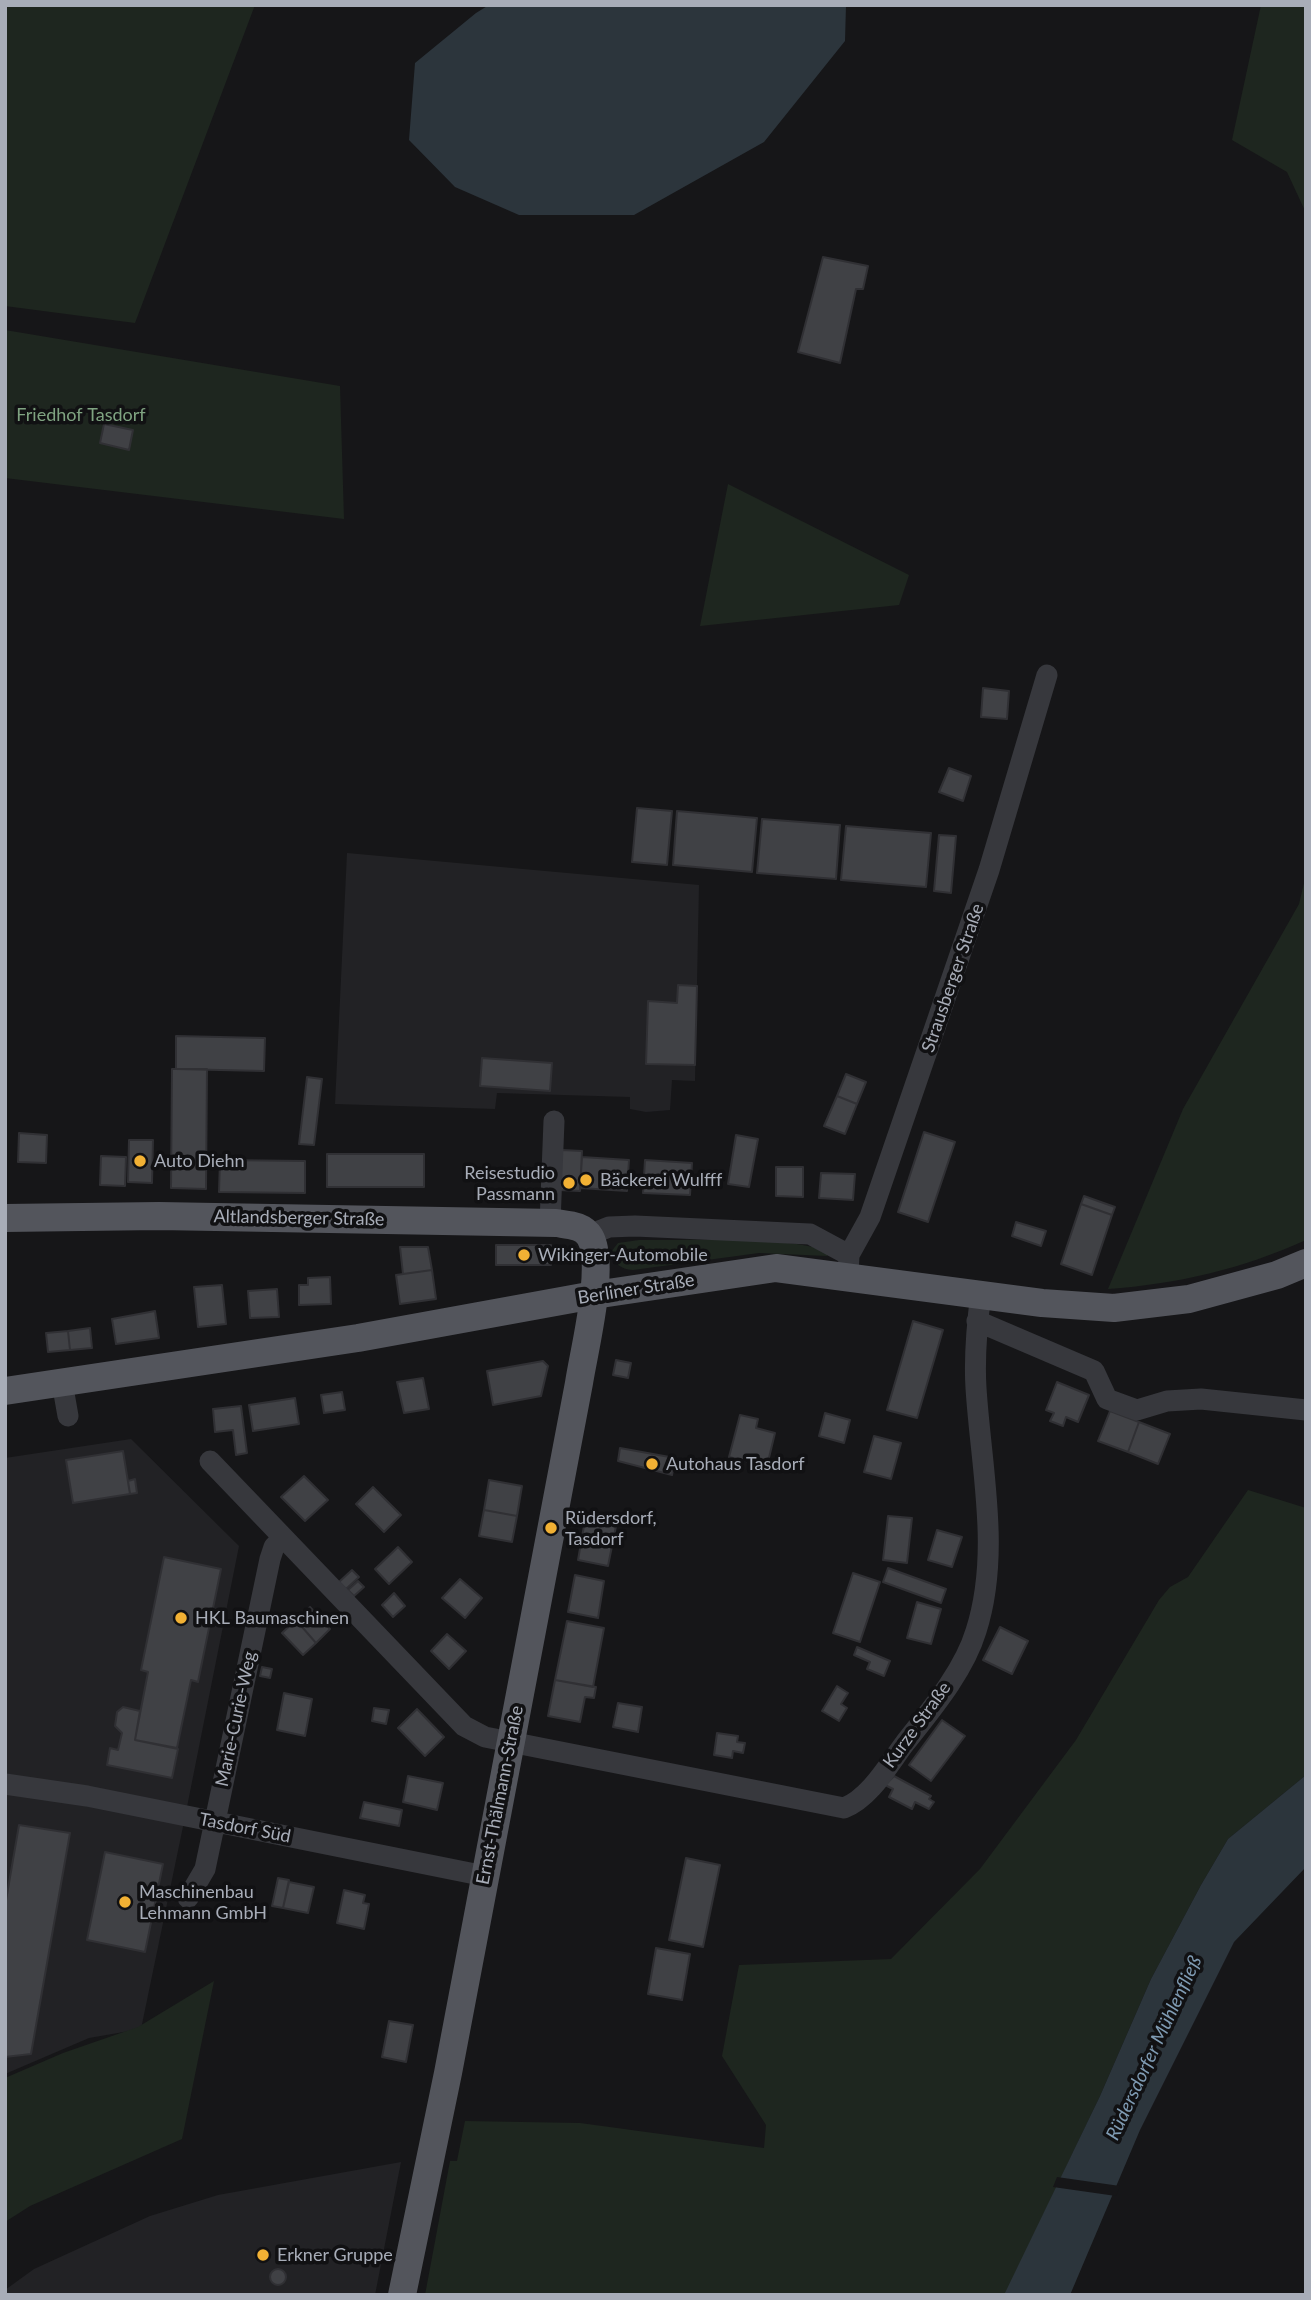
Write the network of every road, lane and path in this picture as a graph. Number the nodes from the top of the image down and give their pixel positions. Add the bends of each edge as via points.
1 (1047, 675) dead end
2 (554, 1121) dead end
3 (5, 1218) edge
4 (550, 1223) junction
5 (589, 1235) junction
6 (1306, 1263) edge
7 (849, 1265) junction
8 (981, 1293) junction
9 (594, 1295) junction
10 (977, 1321) junction
11 (62, 1382) junction
12 (5, 1391) edge
13 (1306, 1410) edge
14 (68, 1416) dead end
15 (210, 1461) dead end
16 (283, 1538) junction
17 (510, 1742) junction
18 (5, 1784) edge
19 (215, 1822) junction
20 (485, 1875) junction
21 (188, 1898) dead end
22 (402, 2295) edge

1 - 7 street, Strausberger Straße via 938,1023
2 - 4 street
3 - 4 main road, Altlandsberger Straße
4 - 5 main road, Altlandsberger Straße via 579,1226
5 - 7 street via 609,1227 635,1226 810,1234
5 - 9 main road via 594,1250
6 - 8 main road, Berliner Straße via 1189,1299 1114,1308
7 - 8 main road, Berliner Straße
7 - 9 main road, Berliner Straße via 776,1268
8 - 10 street, Kurze Straße
9 - 11 main road, Berliner Straße via 358,1338
9 - 17 main road, Ernst-Thälmann-Straße
10 - 13 street via 1094,1371 1107,1399 1138,1410 1167,1401 1201,1399
10 - 17 street, Kurze Straße via 976,1385 989,1545 976,1632 966,1657 915,1731 853,1805 844,1808
11 - 12 main road, Berliner Straße
11 - 14 street
15 - 16 street
16 - 17 street via 464,1726
16 - 19 street, Marie-Curie-Weg via 270,1559
17 - 20 main road, Ernst-Thälmann-Straße
18 - 19 street, Tasdorf Süd
19 - 20 street, Tasdorf Süd
19 - 21 street, Marie-Curie-Weg via 205,1869
20 - 22 main road, Ernst-Thälmann-Straße

